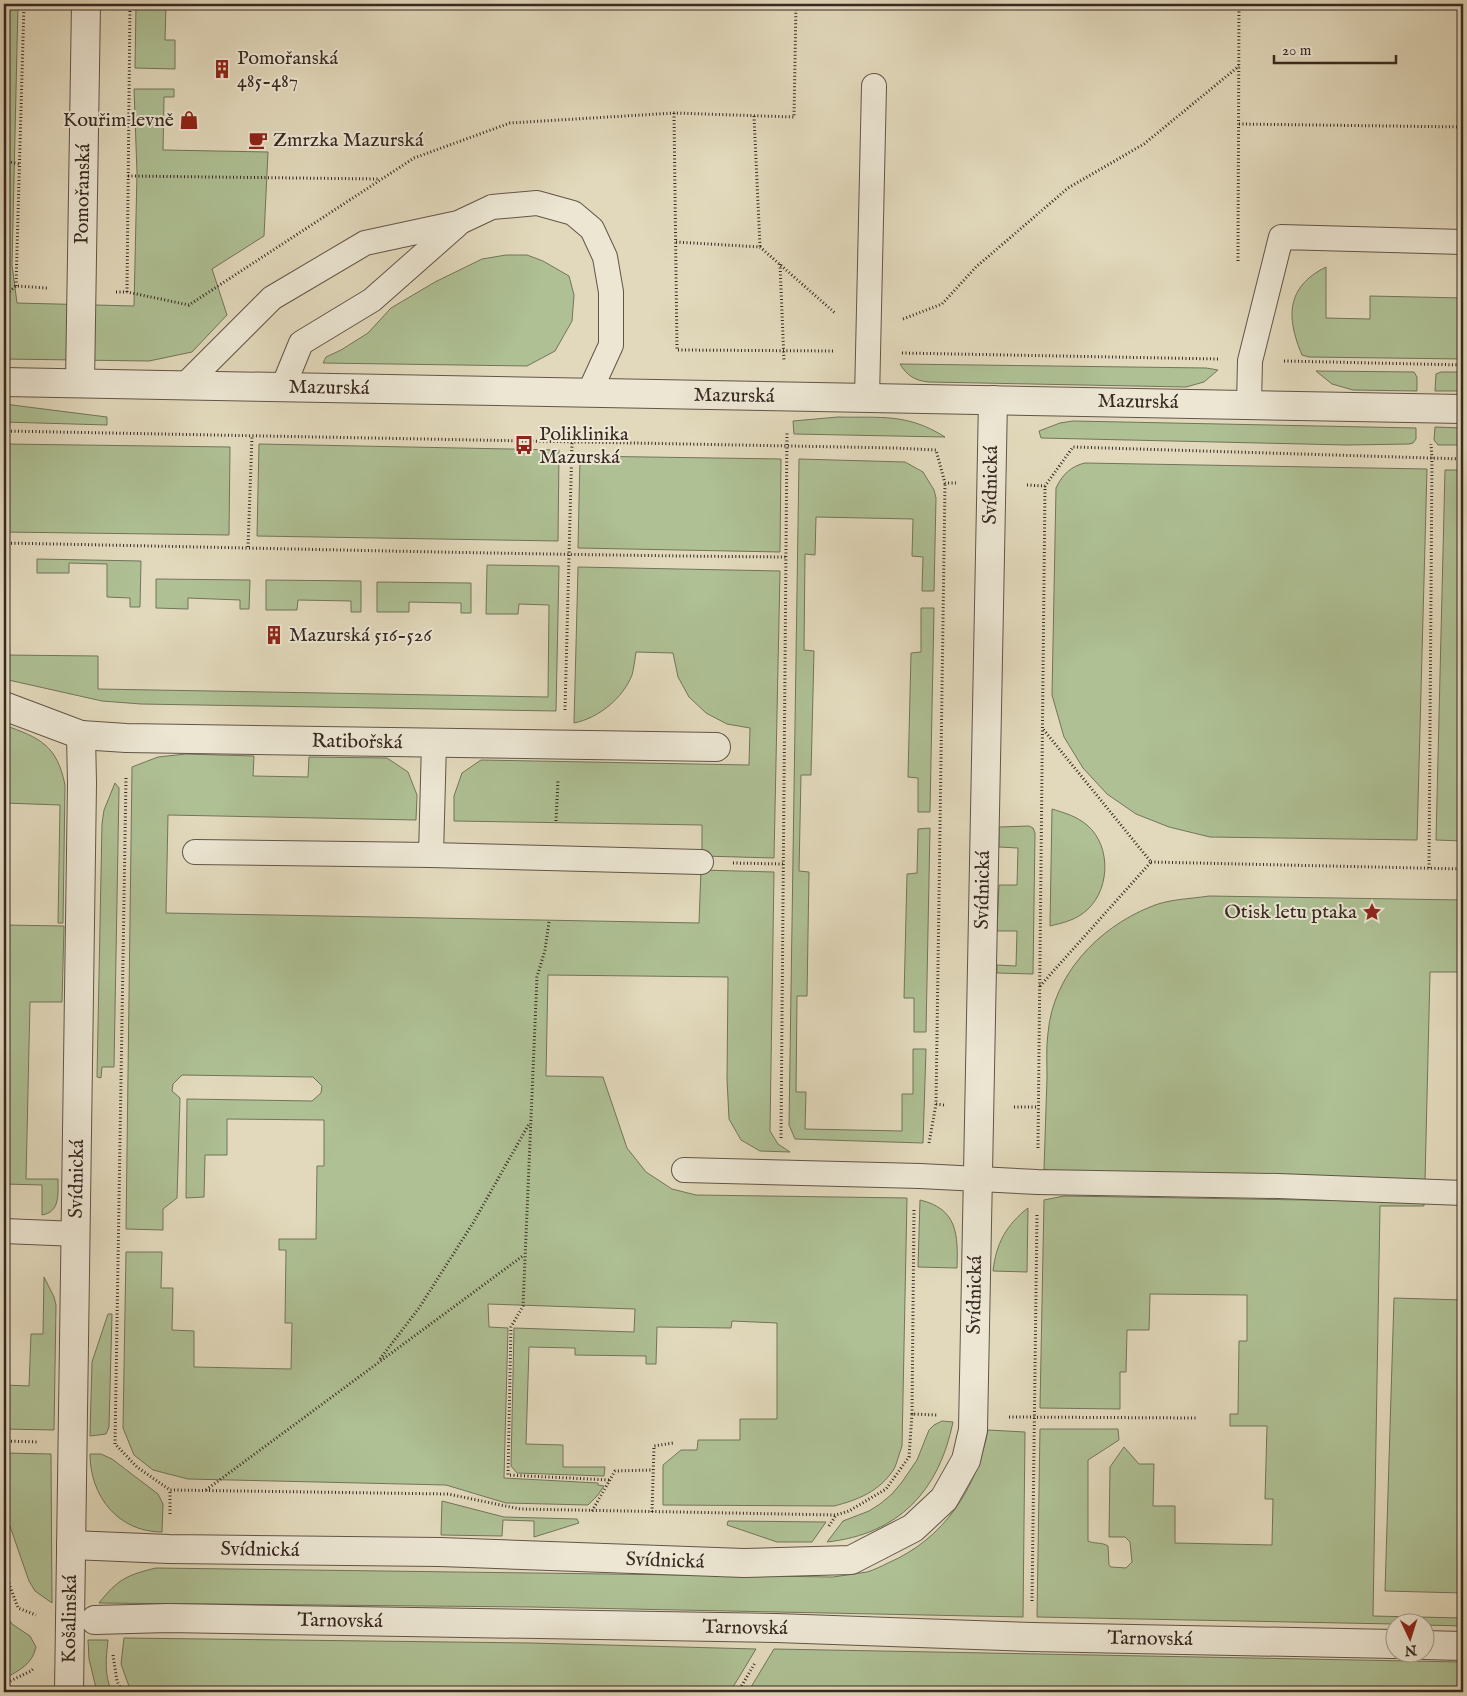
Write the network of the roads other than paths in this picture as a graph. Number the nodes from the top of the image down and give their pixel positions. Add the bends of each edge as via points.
1 (86, 4) edge
2 (874, 86) dead end
3 (458, 223) junction
4 (1463, 242) edge
5 (4, 382) edge
6 (80, 383) junction
7 (184, 386) junction
8 (283, 388) junction
9 (590, 393) junction
10 (867, 398) junction
11 (993, 400) junction
12 (1249, 404) junction
13 (1463, 409) edge
14 (4, 706) edge
15 (81, 735) junction
16 (434, 743) junction
17 (716, 747) dead end
18 (195, 852) dead end
19 (431, 855) junction
20 (702, 862) road end
21 (684, 1170) dead end
22 (978, 1179) junction
23 (1463, 1192) edge
24 (4, 1231) edge
25 (77, 1234) junction
26 (71, 1546) junction
27 (95, 1620) dead end
28 (1384, 1644) edge
29 (1434, 1645) edge
30 (1463, 1646) edge
31 (69, 1692) edge

1 - 6 street, Pomořanská
2 - 10 lane
3 - 7 lane via 364,243 272,298
3 - 8 lane via 372,300 302,343
3 - 9 lane via 492,207 537,203 573,213 592,229 605,257 611,292 611,346
4 - 12 lane via 1281,237 1250,361
5 - 6 street, Mazurská
6 - 7 street, Mazurská
7 - 8 street, Mazurská
8 - 9 street, Mazurská
9 - 10 street, Mazurská
10 - 11 street, Mazurská
11 - 12 street, Mazurská
11 - 22 street, Svídnická
12 - 13 street, Mazurská
14 - 15 street, Ratibořská
15 - 16 street, Ratibořská
15 - 25 street, Svídnická
16 - 17 street, Ratibořská
16 - 19 lane
18 - 19 lane
19 - 20 lane
21 - 22 lane
22 - 23 lane
22 - 26 street, Svídnická via 973,1430 966,1460 944,1499 913,1528 851,1560 744,1563 440,1552
24 - 25 lane
25 - 26 street, Svídnická
26 - 31 street, Košalinská
27 - 28 street, Tarnovská via 168,1618 736,1628
29 - 30 street

